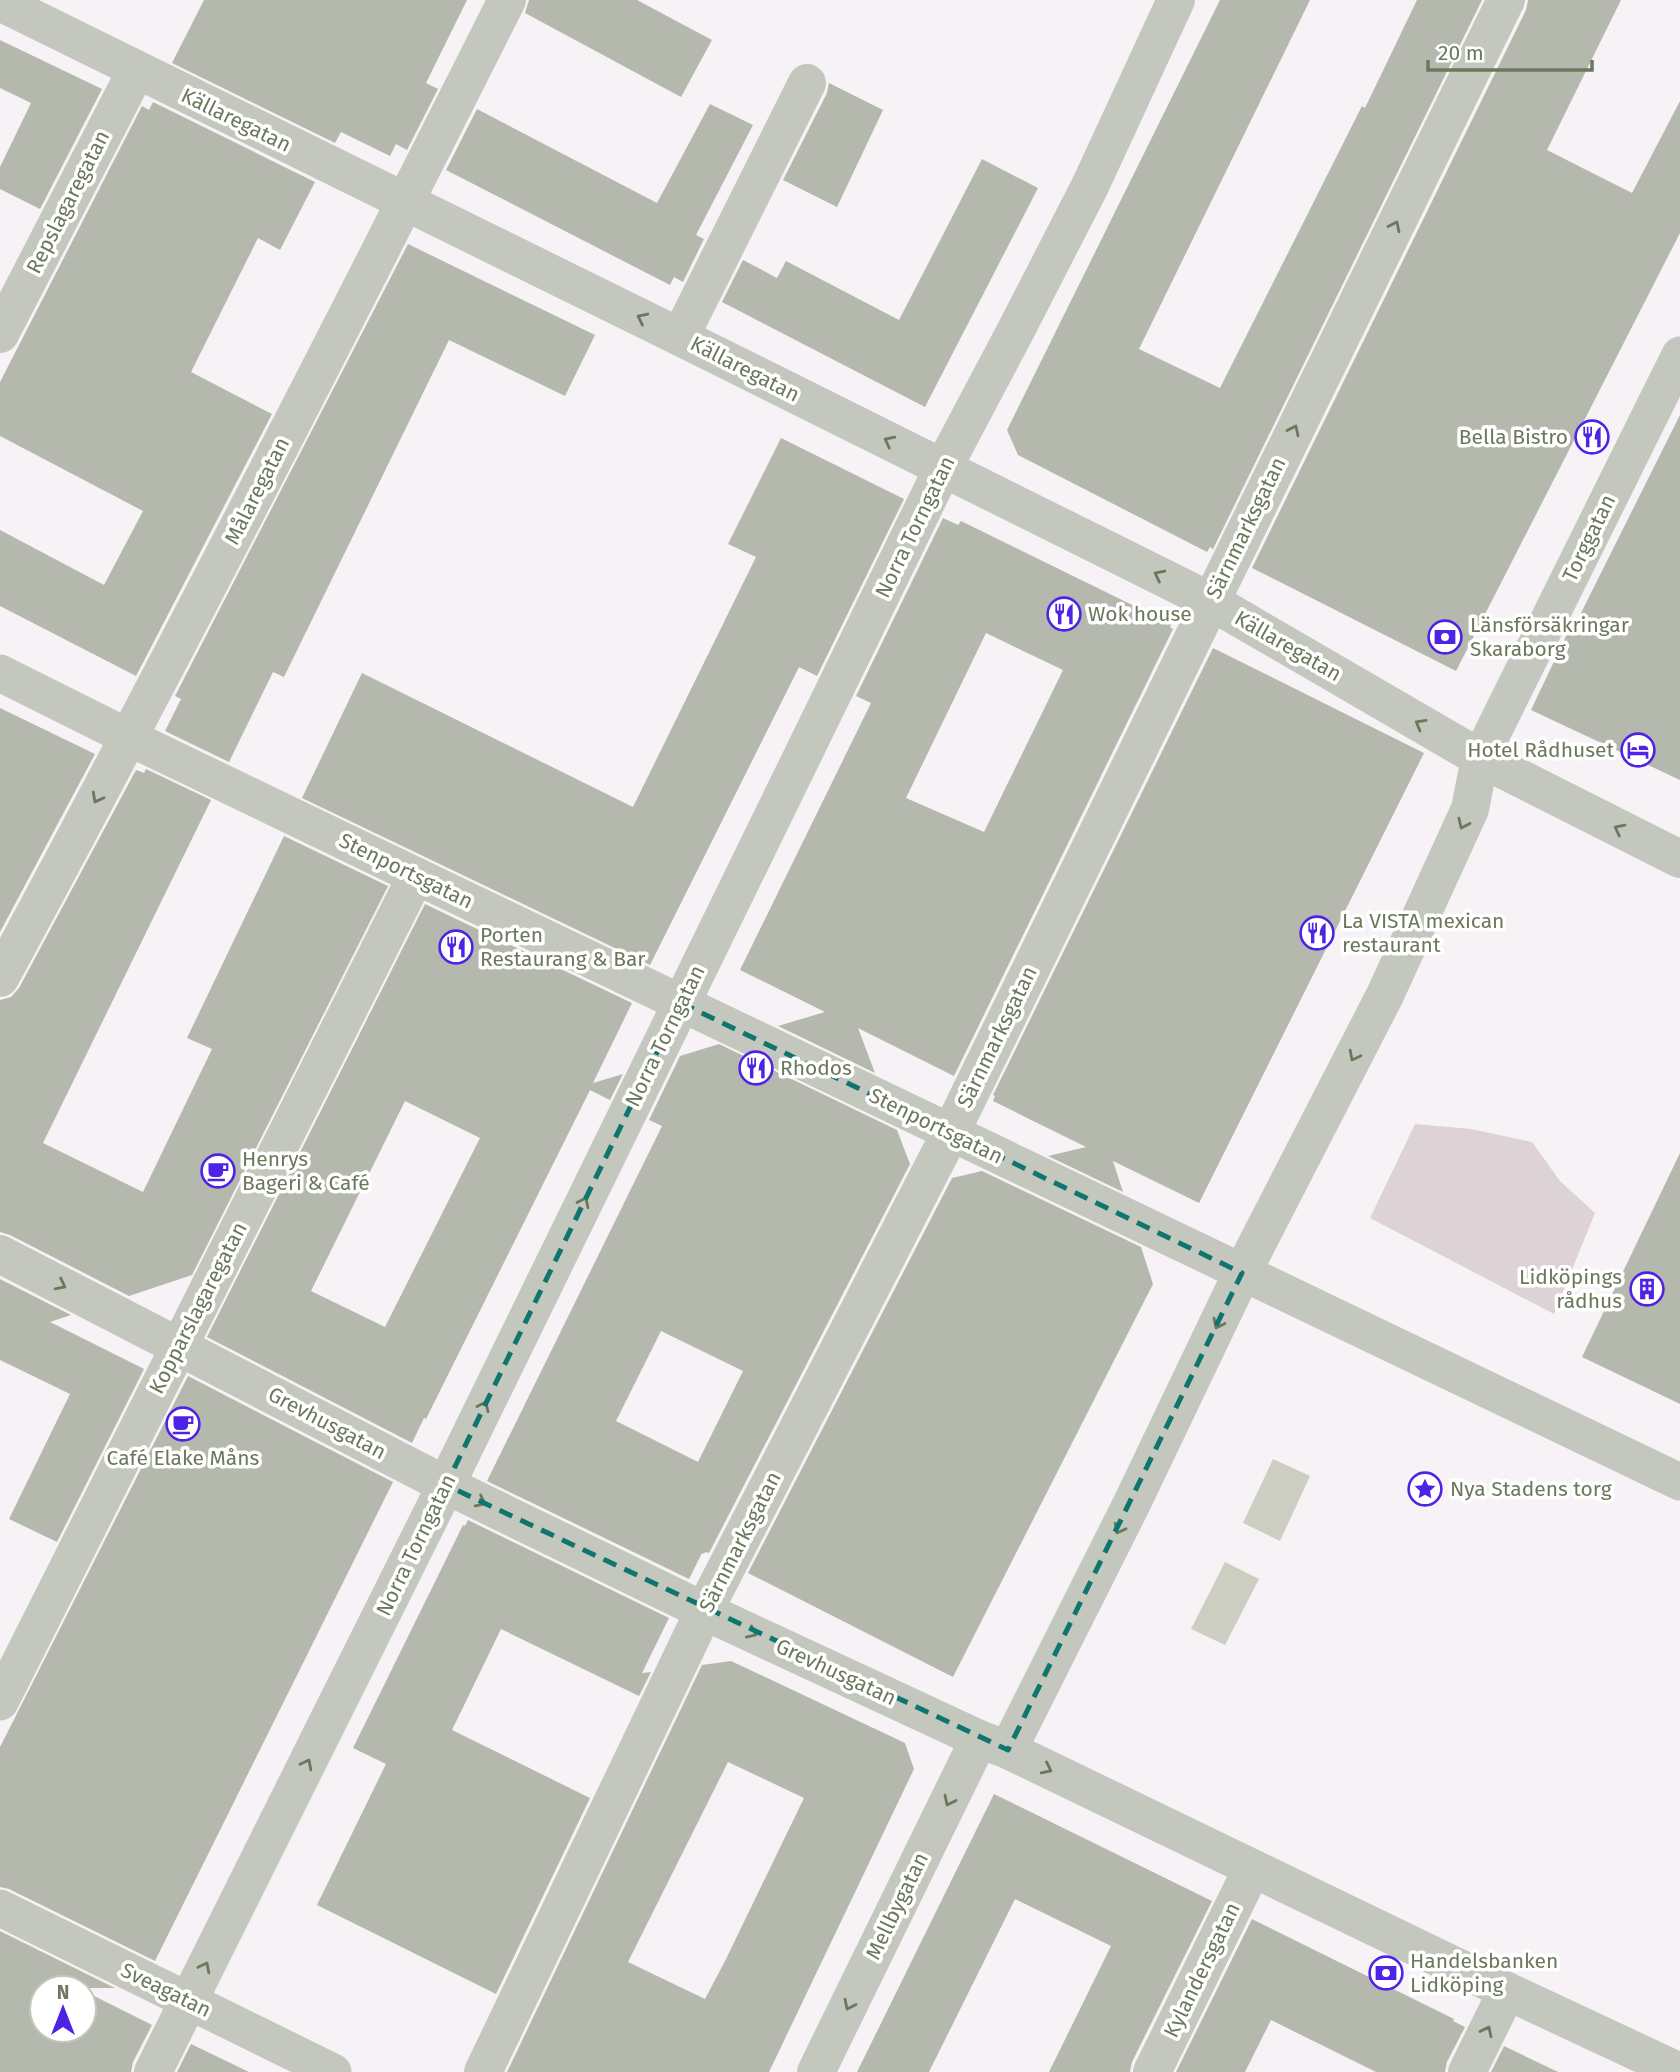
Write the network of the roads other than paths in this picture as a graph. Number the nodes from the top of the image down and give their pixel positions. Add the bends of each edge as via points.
1 (507, 0) edge
2 (1176, 0) edge
3 (1506, 0) edge
4 (0, 2) edge
5 (136, 71) junction
6 (807, 83) dead end
7 (405, 202) junction
8 (0, 334) edge
9 (680, 337) junction
10 (1680, 355) edge
11 (943, 468) junction
12 (1210, 601) junction
13 (0, 673) edge
14 (130, 738) junction
15 (1480, 758) junction
16 (1680, 859) edge
17 (416, 876) junction
18 (0, 978) edge
19 (681, 1003) junction
20 (951, 1132) junction
21 (0, 1254) edge
22 (1255, 1279) junction
23 (179, 1346) junction
24 (1680, 1482) edge
25 (446, 1485) junction
26 (704, 1611) junction
27 (0, 1702) edge
28 (994, 1745) junction
29 (1252, 1869) junction
30 (0, 1908) edge
31 (1507, 1991) junction
32 (188, 2001) junction
33 (153, 2072) edge
34 (333, 2072) edge
35 (483, 2072) edge
36 (816, 2072) edge
37 (1152, 2072) edge
38 (1466, 2072) edge
39 (1680, 2072) edge

1 - 7 street, Målaregatan
2 - 11 street, Norra Torngatan via 1090,186
12 -> 3 street, Särnmarksgatan
4 - 5 street, Källaregatan
5 - 7 street, Källaregatan
5 - 8 street, Repslagaregatan
6 - 9 street
9 -> 7 street, Källaregatan
7 - 14 street, Målaregatan
11 -> 9 street, Källaregatan
10 - 15 street, Torggatan
12 -> 11 street, Källaregatan
11 - 19 street, Norra Torngatan
15 -> 12 street, Källaregatan
12 - 20 street, Särnmarksgatan
13 - 14 street, Stenportsgatan
14 - 17 street, Stenportsgatan
14 -> 18 street, Målaregatan
16 -> 15 street
15 -> 22 street, Mellbygatan via 1470,809
17 - 19 street, Stenportsgatan
17 - 23 street, Kopparslagaregatan
19 - 20 street, Stenportsgatan
25 -> 19 street, Norra Torngatan
20 - 22 street, Stenportsgatan
20 - 26 street, Särnmarksgatan
21 -> 23 street, Grevhusgatan
22 - 24 street, Stenportsgatan
22 -> 28 street, Mellbygatan
23 - 25 street, Grevhusgatan
23 - 27 street, Kopparslagaregatan
25 -> 26 street, Grevhusgatan
32 -> 25 street, Norra Torngatan
26 -> 28 street, Grevhusgatan
26 - 35 street, Särnmarksgatan
28 -> 29 street, Grevhusgatan
28 -> 36 street, Mellbygatan
29 - 31 street, Grevhusgatan
29 - 37 street, Kylandersgatan
30 - 32 street, Sveagatan
38 -> 31 street
31 - 39 street, Grevhusgatan
32 - 33 street, Norra Torngatan
32 - 34 street, Sveagatan

